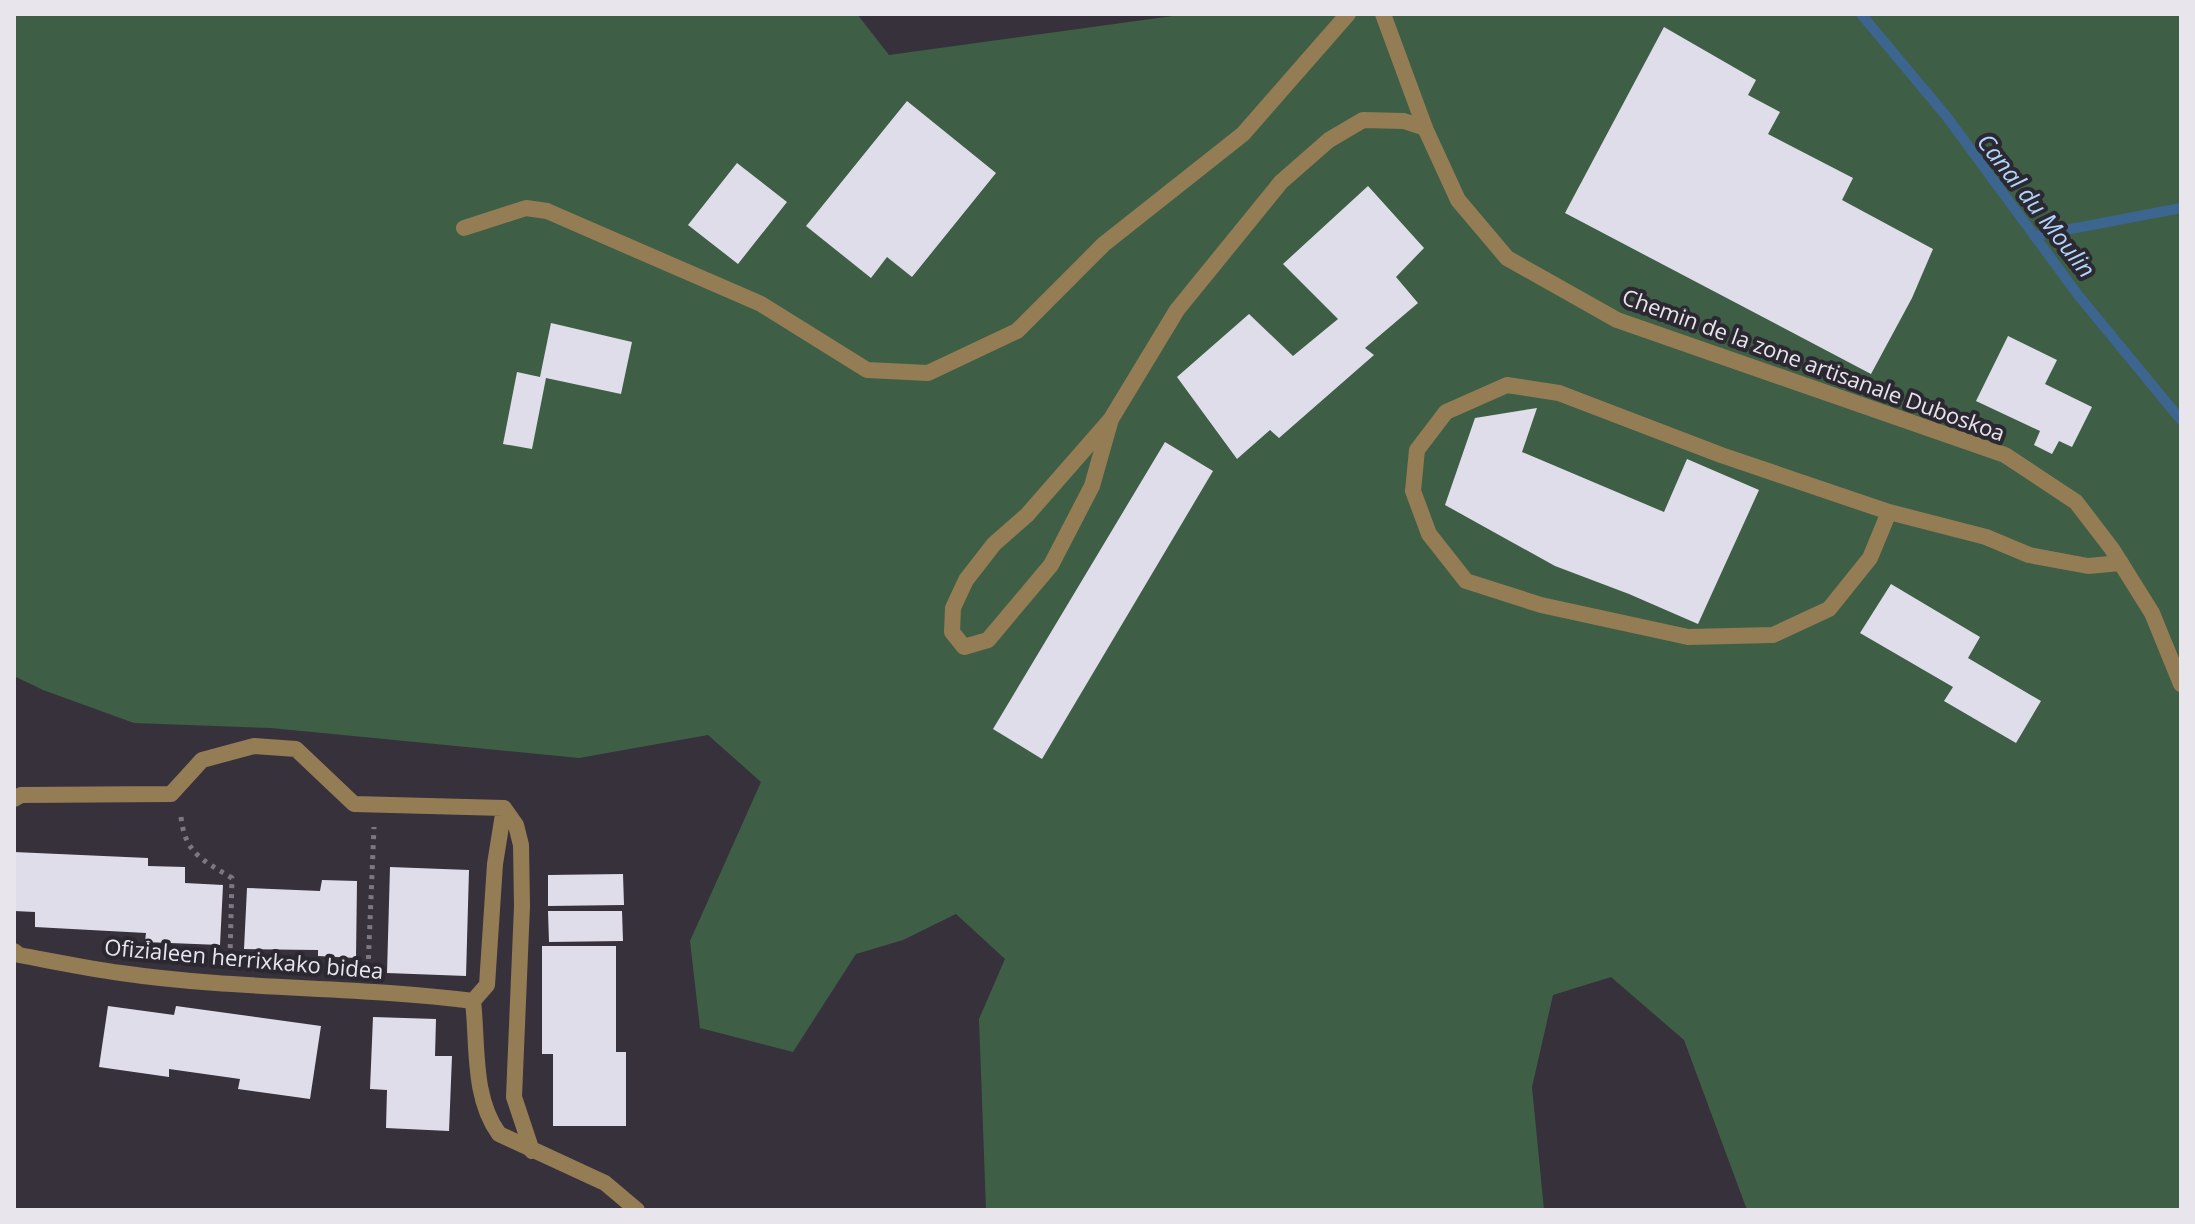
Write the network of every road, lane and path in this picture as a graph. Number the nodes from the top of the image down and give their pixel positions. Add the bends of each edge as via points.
1 (1348, 14) edge
2 (1383, 14) edge
3 (1425, 128) junction
4 (464, 228) dead end
5 (1111, 419) junction
6 (1889, 512) junction
7 (2121, 563) junction
8 (2181, 684) edge
9 (155, 796) junction
10 (14, 799) edge
11 (375, 806) junction
12 (504, 808) junction
13 (14, 951) edge
14 (229, 982) junction
15 (367, 991) junction
16 (473, 1001) junction
17 (532, 1151) junction
18 (637, 1210) edge

1 - 4 street via 1243,134 1104,244 1017,331 928,373 867,370 761,304 547,211 526,208
2 - 3 street, Chemin de la zone artisanale Duboskoa
3 - 5 street via 1404,121 1363,120 1329,140 1281,182 1177,310
3 - 7 street, Chemin de la zone artisanale Duboskoa via 1458,200 1507,258 1617,320 2005,455 2076,502
5 - 5 street via 1092,486 1051,565 988,640 964,647 952,632 953,608 966,580
6 - 6 street via 1559,393 1507,385 1446,412 1417,450 1413,491 1429,534 1466,581 1541,605 1688,637 1773,635 1829,609 1870,558
6 - 7 street via 1986,537 2029,555 2088,566
7 - 8 street, Chemin de la zone artisanale Duboskoa via 2152,613
9 - 10 street
9 - 11 street via 171,794 202,760 254,746 296,749 354,804
9 - 14 path via 180,816 187,845 232,878
11 - 12 street
11 - 15 path
12 - 16 street via 487,985
12 - 17 street via 521,845 514,1097
13 - 14 street, Ofizialeen herrixkako bidea via 122,973
14 - 15 street, Ofizialeen herrixkako bidea
15 - 16 street, Ofizialeen herrixkako bidea
16 - 17 street via 478,1075 489,1120 499,1134
17 - 18 street via 605,1183

